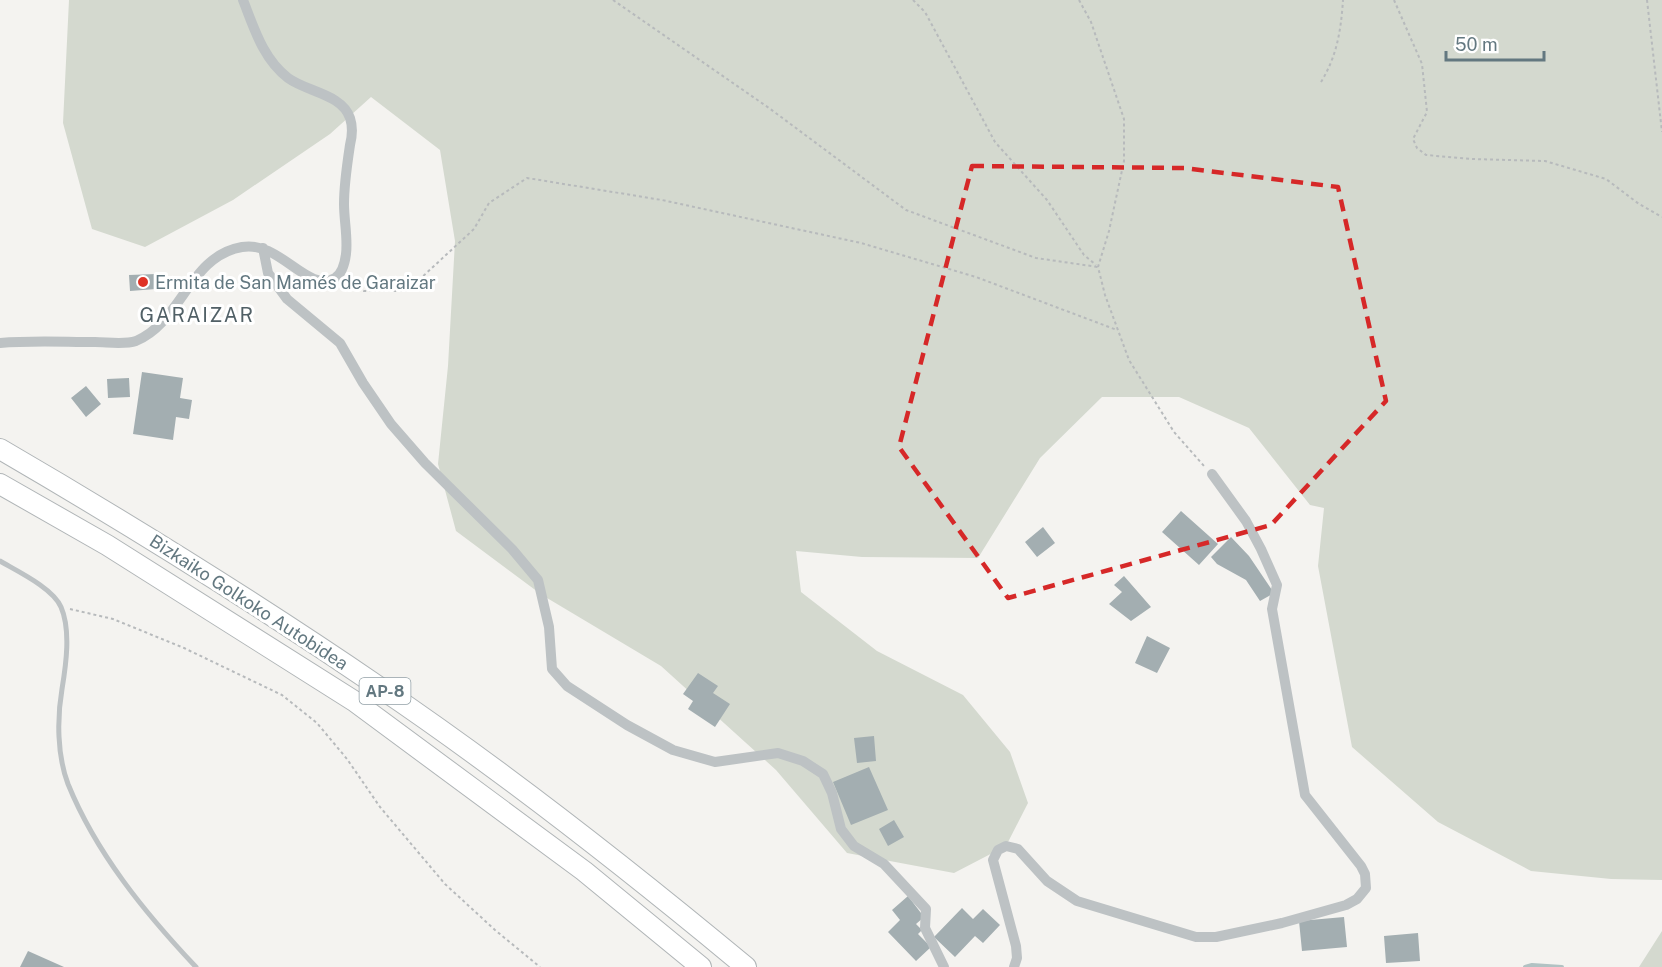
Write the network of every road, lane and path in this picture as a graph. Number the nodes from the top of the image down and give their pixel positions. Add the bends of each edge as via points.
1 (243, 0) edge
2 (613, 0) edge
3 (913, 0) edge
4 (1079, 0) edge
5 (1342, 0) edge
6 (1394, 0) edge
7 (1647, 0) edge
8 (1321, 82) dead end
9 (1662, 132) edge
10 (1662, 217) edge
11 (263, 248) junction
12 (1098, 267) junction
13 (336, 277) junction
14 (1118, 330) junction
15 (0, 343) edge
16 (0, 449) edge
17 (1212, 474) joint
18 (0, 484) edge
19 (0, 561) edge
20 (61, 607) junction
21 (196, 967) edge
22 (540, 967) edge
23 (701, 967) edge
24 (746, 967) edge
25 (944, 967) edge
26 (1014, 967) edge

1 - 13 street via 263,49 276,66 302,87 335,100 351,120 344,204 347,253
2 - 12 path via 769,108 906,210 1035,258
3 - 12 path via 925,12 995,142 1047,201 1084,255
4 - 12 path via 1091,22 1124,119 1124,161
5 - 8 path via 1341,30 1332,64
6 - 10 path via 1422,64 1427,112 1413,139 1417,148 1426,155 1545,161 1606,179
7 - 9 path
11 - 13 street via 314,280
11 - 15 street via 241,247 209,262 160,325 135,341
11 - 25 street via 268,273 287,298 340,343 391,424 538,580 549,627 552,669 567,686 673,750 715,762 778,753 803,761 823,774 841,829 854,846 884,864 926,909 926,928
12 - 14 path
13 - 14 path via 364,291 407,291 474,230 489,203 527,178 662,200 861,243 976,277
14 - 17 path via 1129,360 1174,432
16 - 24 highway, Bizkaiko Golkoko Autobidea / AP-8 via 118,517 380,687 500,773
17 - 26 street via 1246,521 1276,585 1272,609 1305,795 1361,866 1366,888 1357,899 1325,911 1216,937 1196,937 1077,901 1047,881 1018,849 1006,846 993,860 1016,946
18 - 23 highway, Bizkaiko Golkoko Autobidea / AP-8 via 107,545 354,701 584,871
19 - 20 lane via 48,591
20 - 21 lane via 67,664 61,690 60,750 68,783 92,832 130,891
20 - 22 path via 113,619 282,695 317,723 445,884

